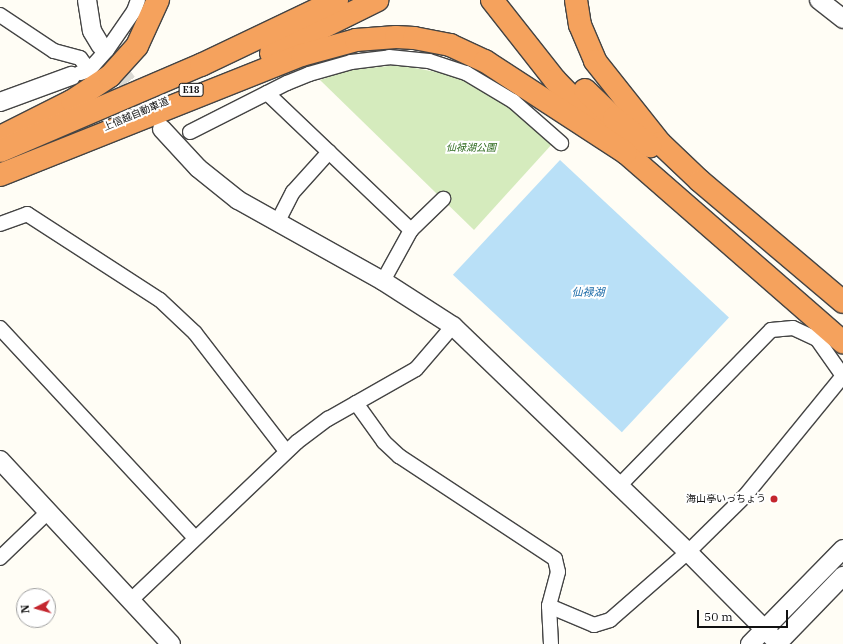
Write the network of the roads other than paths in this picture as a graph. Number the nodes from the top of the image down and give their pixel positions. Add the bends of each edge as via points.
1 (87, 0) edge
2 (138, 0) edge
3 (158, 0) edge
4 (337, 0) edge
5 (378, 0) edge
6 (492, 0) edge
7 (510, 0) edge
8 (576, 0) edge
9 (819, 0) edge
10 (0, 15) edge
11 (843, 19) edge
12 (101, 46) tunnel mouth
13 (88, 70) junction
14 (71, 76) joint
15 (267, 93) junction
16 (0, 102) edge
17 (162, 129) tunnel mouth
18 (190, 132) dead end
19 (0, 137) edge
20 (561, 143) dead end
21 (0, 152) edge
22 (329, 152) junction
23 (626, 153) junction
24 (0, 171) edge
25 (0, 175) edge
26 (700, 181) junction
27 (443, 199) dead end
28 (0, 224) edge
29 (277, 224) junction
30 (411, 230) junction
31 (382, 281) junction
32 (843, 302) edge
33 (453, 326) junction
34 (0, 328) edge
35 (843, 342) edge
36 (843, 376) edge
37 (356, 403) junction
38 (286, 452) junction
39 (0, 460) edge
40 (619, 486) junction
41 (48, 512) junction
42 (195, 538) junction
43 (843, 549) edge
44 (688, 552) junction
45 (0, 558) edge
46 (843, 576) edge
47 (130, 601) junction
48 (549, 606) junction
49 (764, 630) junction
50 (171, 644) edge
51 (551, 644) edge
52 (750, 644) edge
53 (778, 644) edge

1 - 12 street via 92,31
2 - 13 street via 134,11 115,39
3 - 19 highway via 137,46 110,76 72,101
4 - 21 highway, 上信越自動車道 / E18 via 201,65
5 - 24 highway, 上信越自動車道 / E18 via 211,81
6 - 23 highway via 555,80
7 - 26 highway via 551,54 594,100 637,136
8 - 26 highway via 580,25 595,61 660,143
9 - 11 street
10 - 13 street via 54,51 80,58
13 - 14 street
14 - 16 street
15 - 18 street
15 - 20 street via 309,74 351,62 389,57 429,61 466,73 498,90 519,105
15 - 22 street
17 - 29 street via 193,163 219,186
22 - 29 street via 298,186
22 - 30 street
23 - 25 highway via 485,61 450,45 396,37 356,40 302,55
23 - 35 highway
26 - 32 highway
27 - 30 street
28 - 38 street via 27,214 171,310 195,333
29 - 31 street
30 - 31 street
31 - 33 street
33 - 37 street via 416,369
33 - 40 street
34 - 42 street
36 - 40 street via 817,340 793,328 771,330
36 - 44 street via 762,477
37 - 38 street via 328,419
37 - 48 street via 384,442 399,456 555,559 558,572
38 - 42 street
39 - 41 street
40 - 44 street
41 - 45 street
41 - 47 street
42 - 47 street
43 - 49 street
44 - 48 street via 604,623 588,624
44 - 49 street
46 - 53 street
47 - 50 street
48 - 51 street
49 - 52 street
49 - 53 street

